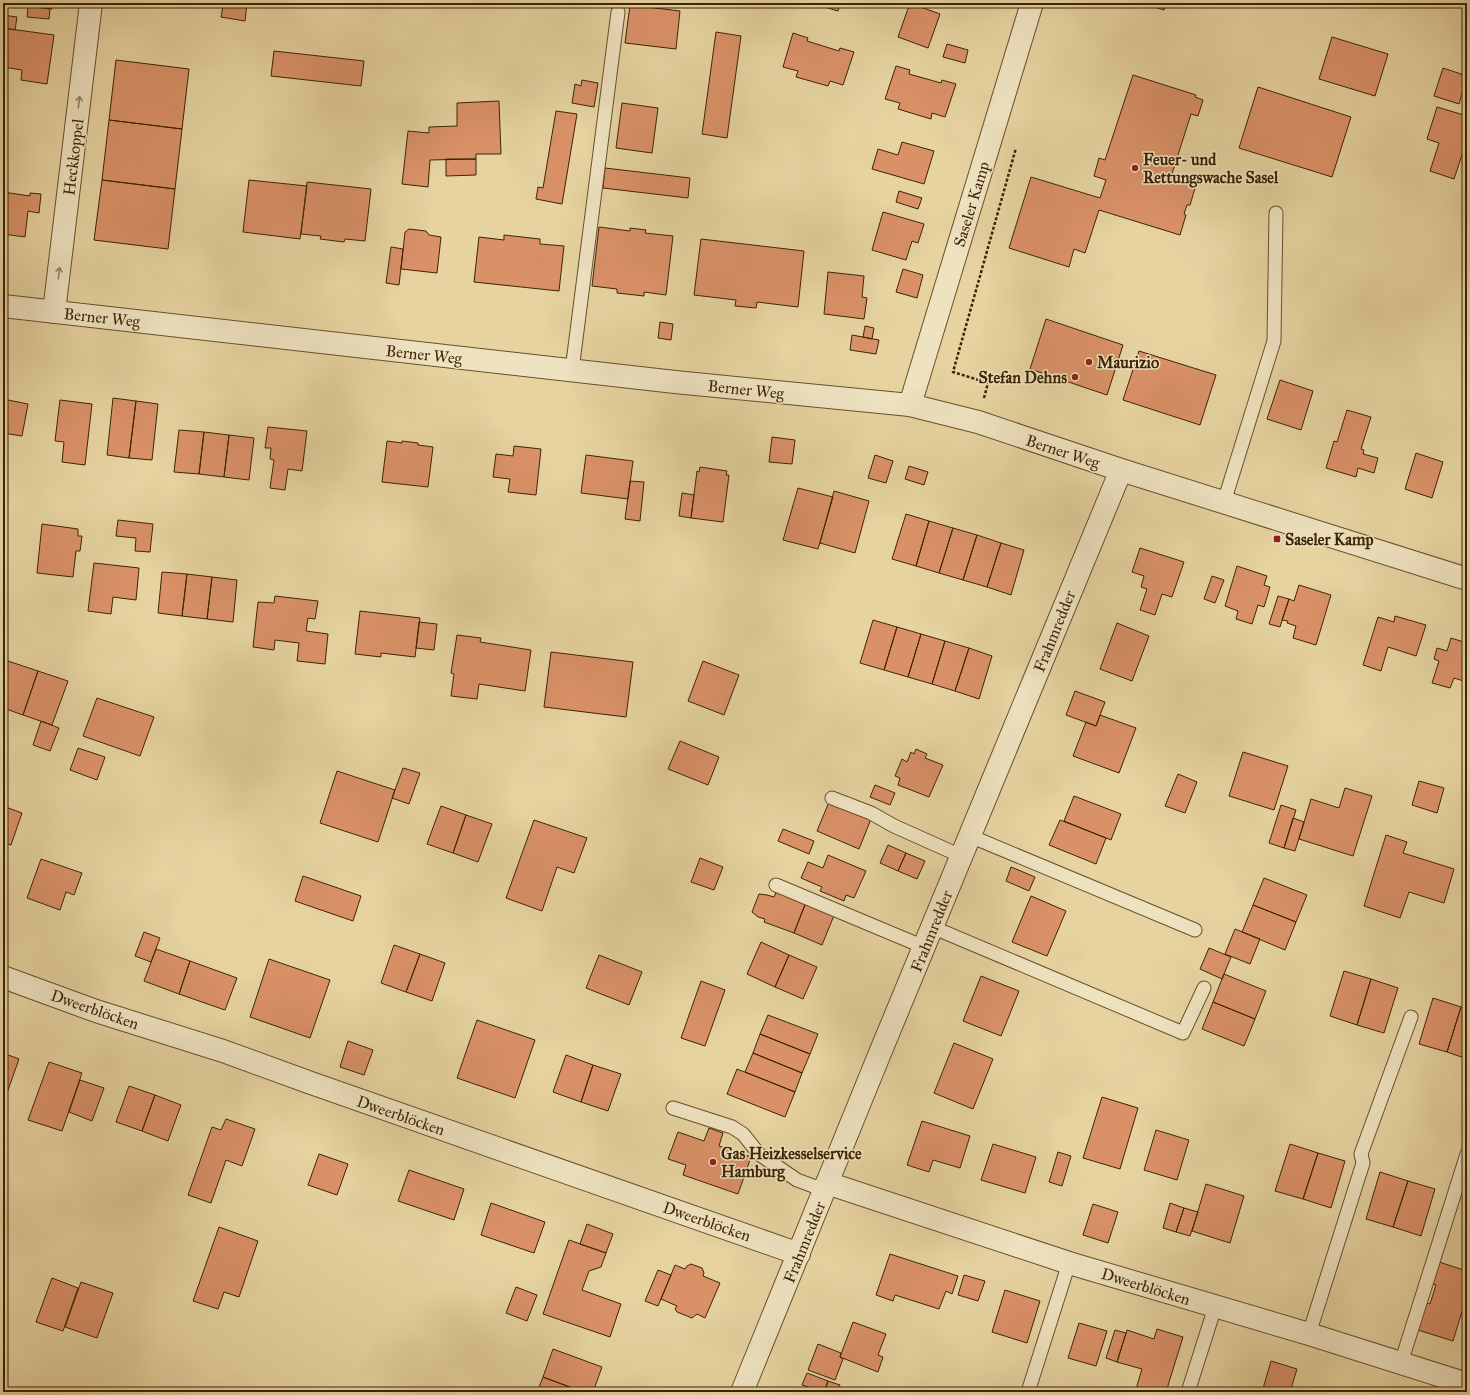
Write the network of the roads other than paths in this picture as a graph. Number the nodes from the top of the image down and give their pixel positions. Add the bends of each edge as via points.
1 (91, 3) edge
2 (1032, 3) edge
3 (618, 12) dead end
4 (1276, 214) dead end
5 (3, 306) edge
6 (54, 312) junction
7 (572, 370) junction
8 (910, 405) junction
9 (1121, 470) junction
10 (1224, 502) junction
11 (1467, 578) edge
12 (832, 798) dead end
13 (970, 836) junction
14 (961, 856) junction
15 (776, 885) dead end
16 (1195, 930) dead end
17 (928, 937) junction
18 (3, 977) edge
19 (1204, 988) dead end
20 (1411, 1017) dead end
21 (674, 1108) dead end
22 (1467, 1154) edge
23 (826, 1186) junction
24 (800, 1254) junction
25 (1069, 1263) junction
26 (1215, 1307) junction
27 (1309, 1334) junction
28 (1401, 1363) junction
29 (1467, 1384) edge
30 (742, 1392) edge
31 (1028, 1392) edge
32 (1188, 1392) edge

6 -> 1 street, Heckkoppel
2 - 8 street, Saseler Kamp
3 - 7 lane
4 - 10 lane via 1274,341
5 - 6 street, Berner Weg
6 - 7 street, Berner Weg
7 - 8 street, Berner Weg
8 - 9 street, Berner Weg via 978,422
9 - 10 street, Berner Weg
9 - 13 street, Frahmredder
10 - 11 street, Berner Weg
12 - 14 lane via 871,813
13 - 14 street, Frahmredder
13 - 16 lane
14 - 17 street, Frahmredder
15 - 17 lane
17 - 19 lane via 1183,1033
17 - 23 street, Frahmredder
18 - 24 street, Dweerblöcken via 96,1011 223,1051
20 - 27 lane via 1361,1154 1363,1163
21 - 23 lane via 732,1127 743,1134 759,1154 797,1180
22 - 28 lane
23 - 24 street, Frahmredder
23 - 25 street, Dweerblöcken
24 - 30 street, Frahmredder
25 - 26 street, Dweerblöcken
25 - 31 lane
26 - 27 street, Dweerblöcken
26 - 32 lane
27 - 28 street, Dweerblöcken
28 - 29 street, Dweerblöcken

